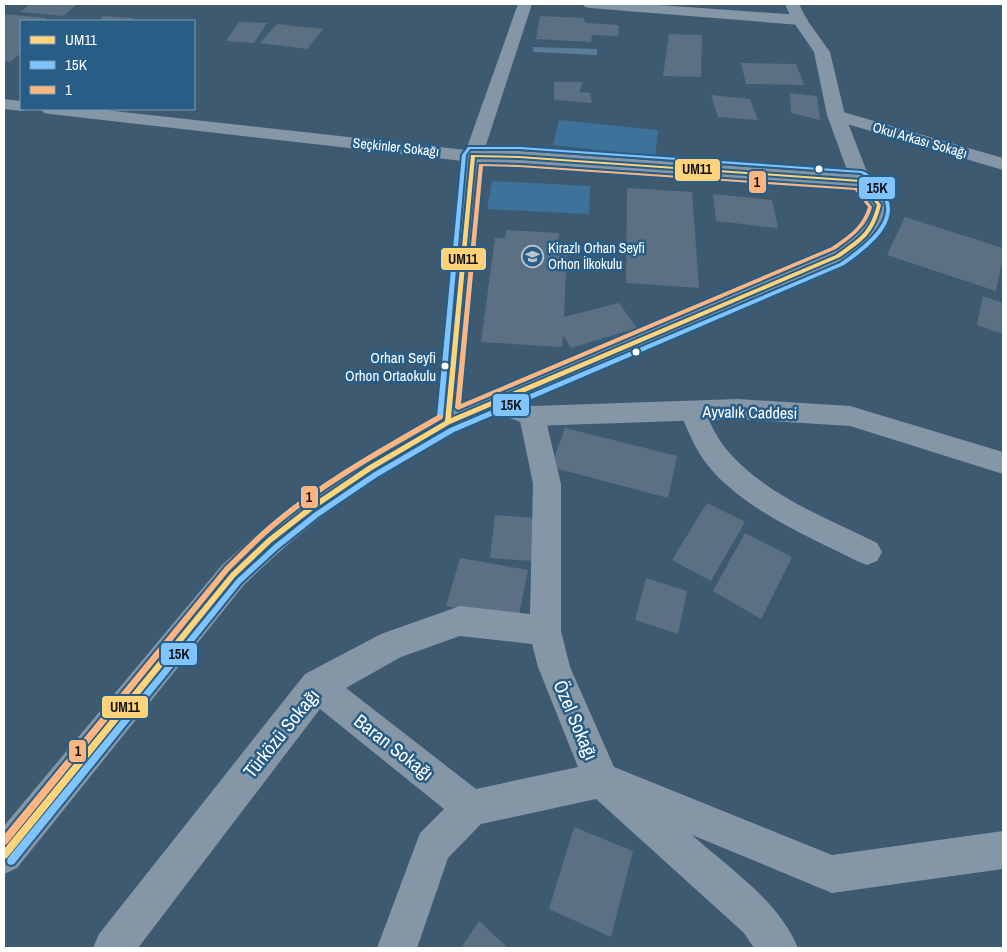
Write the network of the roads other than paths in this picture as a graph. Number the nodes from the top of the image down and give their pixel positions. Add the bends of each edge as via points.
1 (525, 4) edge
2 (590, 4) edge
3 (792, 4) edge
4 (800, 20) junction
5 (4, 104) edge
6 (20, 106) edge
7 (59, 110) edge
8 (836, 115) junction
9 (473, 156) junction
10 (1003, 164) edge
11 (862, 181) junction
12 (493, 402) junction
13 (692, 410) junction
14 (532, 416) junction
15 (448, 422) junction
16 (1003, 463) edge
17 (867, 552) dead end
18 (546, 631) junction
19 (317, 686) junction
20 (601, 780) junction
21 (471, 808) junction
22 (1003, 850) edge
23 (4, 855) edge
24 (113, 948) edge
25 (397, 948) edge
26 (778, 948) edge

1 - 9 street
2 - 4 street
3 - 4 street
4 - 8 street via 822,52
5 - 6 street
7 - 9 street, Seçkinler Sokağı
8 - 10 street, Okul Arkası Sokağı
8 - 11 street
9 - 11 street, Seçkinler Sokağı
9 - 15 street
11 - 12 street via 878,205 876,222 865,236 838,256
12 - 14 street, Ayvalık Caddesi
12 - 15 street
13 - 14 street, Ayvalık Caddesi
13 - 16 street, Ayvalık Caddesi via 738,409 850,416
13 - 17 street via 714,452 746,485
14 - 18 street, Özel Sokağı via 546,484
15 - 23 street via 370,468 311,508 233,575
18 - 19 street, Türközü Sokağı via 460,621 392,645
18 - 20 street, Özel Sokağı via 554,667
19 - 21 street, Baran Sokağı
19 - 24 street, Türközü Sokağı
20 - 21 street
20 - 22 street via 832,874
20 - 26 street, Özel Sokağı via 758,919
21 - 25 street via 433,846

